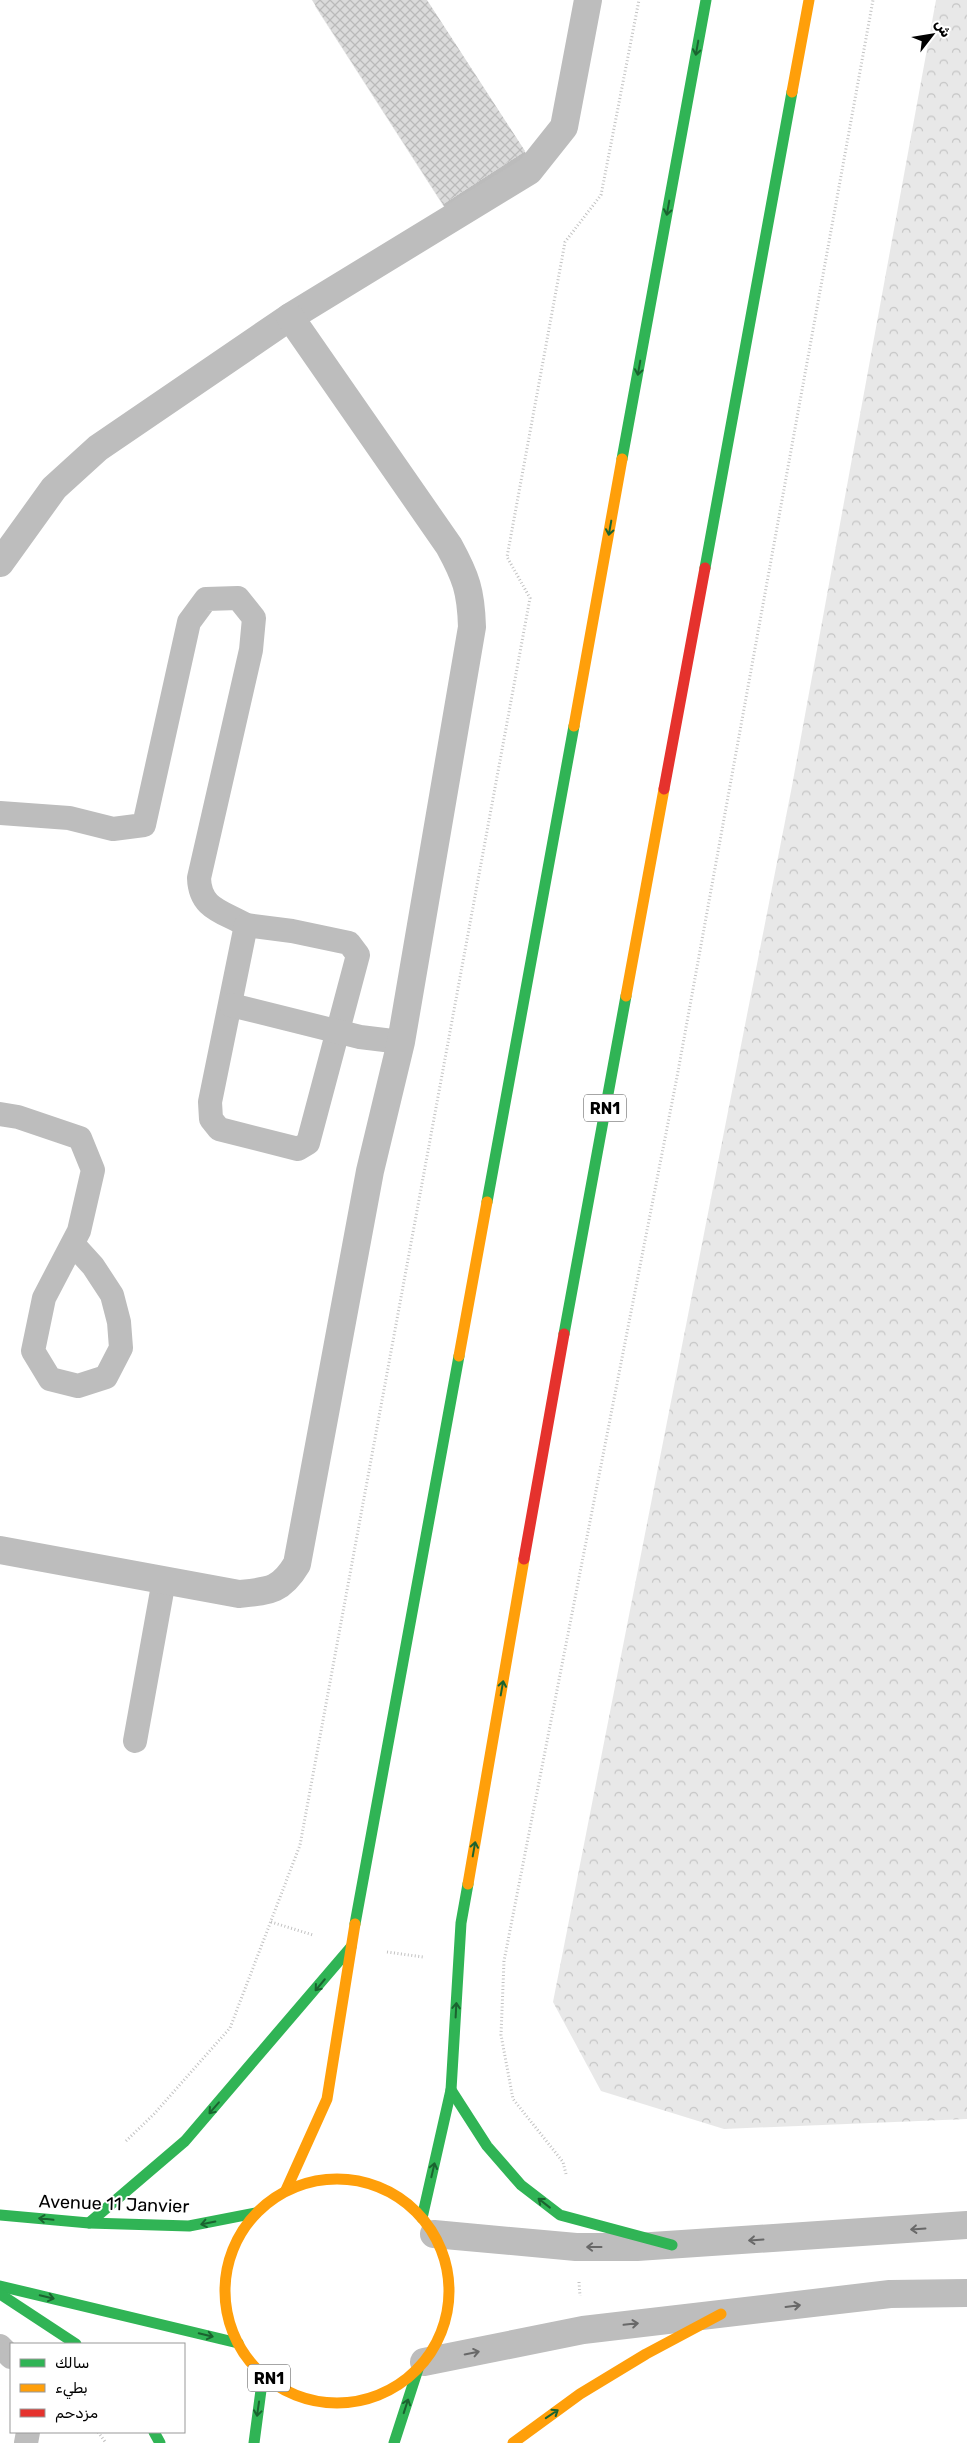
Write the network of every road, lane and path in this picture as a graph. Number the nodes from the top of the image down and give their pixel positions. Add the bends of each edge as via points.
1 (588, 0) edge
2 (706, 0) edge
3 (809, 0) edge
4 (873, 0) edge
5 (290, 317) junction
6 (0, 563) edge
7 (0, 813) edge
8 (246, 925) junction
9 (231, 1005) junction
10 (337, 1031) junction
11 (402, 1042) junction
12 (0, 1114) edge
13 (72, 1244) junction
14 (0, 1550) edge
15 (164, 1580) junction
16 (136, 1741) dead end
17 (351, 1947) junction
18 (451, 2090) junction
19 (286, 2190) junction
20 (256, 2213) junction
21 (0, 2214) edge
22 (575, 2219) junction
23 (89, 2223) junction
24 (428, 2226) junction
25 (967, 2226) edge
26 (672, 2245) junction
27 (0, 2286) edge
28 (967, 2292) edge
29 (0, 2294) edge
30 (721, 2314) junction
31 (74, 2343) edge
32 (238, 2343) junction
33 (0, 2346) edge
34 (10, 2356) edge
35 (421, 2365) junction
36 (263, 2374) junction
37 (254, 2443) edge
38 (394, 2443) edge
39 (513, 2443) edge

1 - 5 street via 564,127 530,172
2 -> 17 main road, RN1
18 -> 3 main road, RN1 via 463,1914 557,1372
4 - 22 path via 677,1077 504,1961 501,2035 513,2100 563,2162
5 - 6 street via 98,448 54,488
5 - 11 street via 449,546 463,571 471,597 472,627
7 - 8 lane via 69,818 113,829 144,825 189,622 206,599 238,598 254,618 251,650 200,878 200,892 205,902
8 - 9 lane
8 - 10 lane via 349,944 358,955
9 - 10 lane
9 - 10 lane via 210,1102 211,1119 219,1129 298,1149 308,1143
10 - 11 lane
11 - 15 street via 370,1171 297,1564 288,1579 271,1590 239,1594
12 - 13 lane via 80,1138 93,1170 79,1231
13 - 13 lane via 44,1298 33,1352 50,1379 78,1386 106,1377 121,1348 112,1295 93,1266
14 - 15 street
15 - 16 lane
17 - 19 main road, RN1 via 327,2099
17 -> 23 main road via 185,2141
22 -> 18 main road via 560,2215 521,2185 487,2146
24 -> 18 main road, RN1
19 - 20 main road, RN1
19 - 24 main road, RN1 via 306,2182 327,2179 369,2183 395,2195
20 -> 23 main road, Avenue 11 Janvier via 189,2226
20 - 32 main road, RN1 via 236,2242 226,2275 227,2310
23 -> 21 main road, Avenue 11 Janvier
22 - 26 main road
26 -> 24 street via 576,2247
24 - 35 main road, RN1 via 447,2270 449,2308 437,2344
25 -> 26 street
27 -> 32 main road
30 -> 28 street via 890,2294
29 - 31 main road
35 -> 30 street via 583,2330
39 -> 30 main road via 580,2394
32 - 36 main road, RN1
33 - 34 lane
35 - 36 main road, RN1 via 391,2390 351,2402 325,2403 292,2393
38 -> 35 main road, RN1
36 -> 37 main road, RN1

